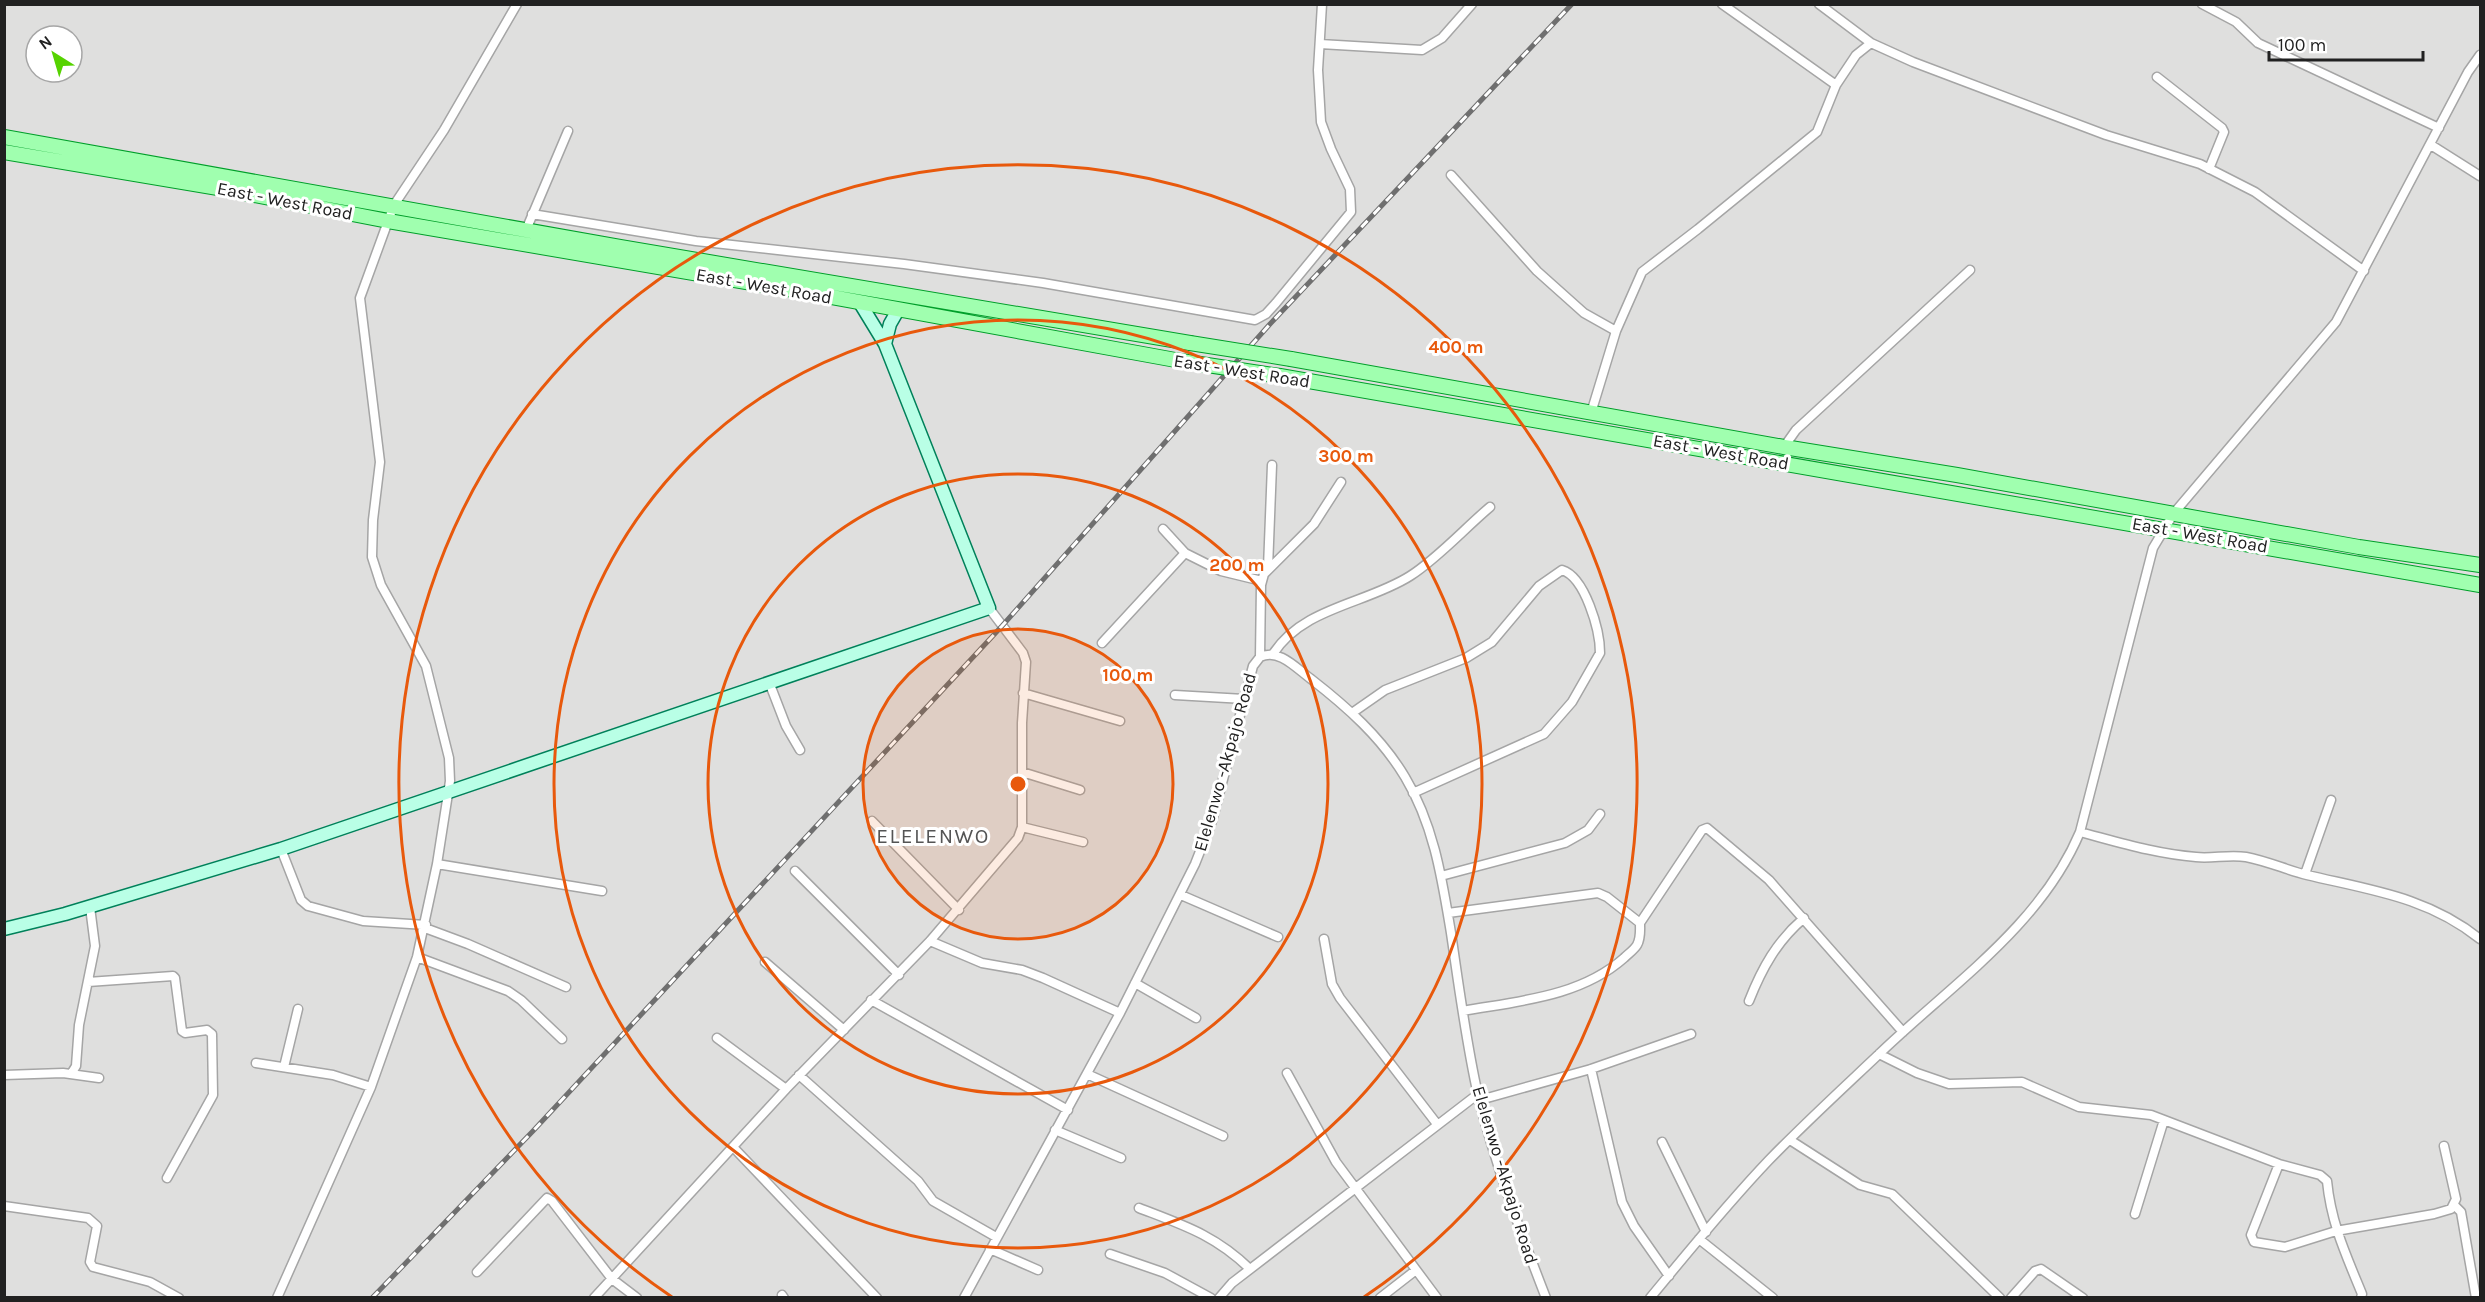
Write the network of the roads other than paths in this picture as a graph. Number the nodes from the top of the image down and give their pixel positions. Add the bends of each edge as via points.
1 (517, 4) edge
2 (1322, 4) edge
3 (1472, 4) edge
4 (1722, 4) edge
5 (1819, 4) edge
6 (2202, 4) edge
7 (1871, 43) junction
8 (1320, 44) junction
9 (2481, 55) edge
10 (2477, 66) edge
11 (2157, 77) dead end
12 (1836, 85) junction
13 (2439, 128) junction
14 (568, 131) dead end
15 (4, 137) edge
16 (2431, 145) junction
17 (4, 152) edge
18 (2209, 169) junction
19 (1451, 176) dead end
20 (2481, 176) edge
21 (394, 205) junction
22 (532, 214) junction
23 (388, 221) junction
24 (526, 230) junction
25 (691, 240) junction
26 (689, 258) junction
27 (1970, 270) dead end
28 (2364, 271) junction
29 (860, 303) junction
30 (898, 310) junction
31 (1616, 331) junction
32 (885, 344) junction
33 (1591, 413) junction
34 (1784, 447) junction
35 (1272, 465) dead end
36 (1341, 482) dead end
37 (1490, 507) dead end
38 (2174, 513) junction
39 (1162, 529) dead end
40 (2163, 529) junction
41 (1185, 553) junction
42 (2481, 565) edge
43 (1268, 568) junction
44 (1262, 581) junction
45 (2481, 585) edge
46 (989, 608) junction
47 (1102, 643) dead end
48 (1273, 654) junction
49 (1260, 657) junction
50 (768, 682) junction
51 (1023, 693) junction
52 (1175, 695) dead end
53 (1244, 699) junction
54 (1352, 713) junction
55 (1120, 721) dead end
56 (800, 750) dead end
57 (1022, 772) junction
58 (1080, 790) dead end
59 (448, 792) junction
60 (1413, 793) junction
61 (2331, 800) dead end
62 (1600, 814) dead end
63 (872, 821) dead end
64 (1022, 826) junction
65 (2080, 832) junction
66 (1083, 842) dead end
67 (281, 849) junction
68 (437, 864) junction
69 (795, 871) dead end
70 (2305, 874) junction
71 (1441, 876) junction
72 (602, 891) dead end
73 (1180, 895) junction
74 (90, 907) junction
75 (959, 910) junction
76 (1448, 913) junction
77 (1804, 918) junction
78 (1640, 923) junction
79 (425, 926) junction
80 (4, 929) edge
81 (1278, 937) dead end
82 (1324, 939) dead end
83 (2481, 939) edge
84 (930, 941) junction
85 (417, 957) junction
86 (765, 962) dead end
87 (899, 975) junction
88 (88, 982) junction
89 (1135, 983) junction
90 (566, 987) dead end
91 (871, 1000) junction
92 (1749, 1001) dead end
93 (298, 1009) dead end
94 (1463, 1011) junction
95 (1120, 1013) junction
96 (1196, 1018) dead end
97 (844, 1030) junction
98 (1903, 1032) junction
99 (1691, 1034) dead end
100 (717, 1038) dead end
101 (562, 1039) dead end
102 (1879, 1054) junction
103 (256, 1063) dead end
104 (284, 1067) junction
105 (1592, 1069) junction
106 (1287, 1073) dead end
107 (71, 1074) junction
108 (1087, 1074) junction
109 (4, 1075) edge
110 (799, 1075) junction
111 (99, 1078) dead end
112 (371, 1087) junction
113 (786, 1089) junction
114 (1479, 1097) junction
115 (1068, 1110) junction
116 (2164, 1120) junction
117 (1437, 1124) junction
118 (1055, 1130) junction
119 (1223, 1136) dead end
120 (1790, 1140) junction
121 (1662, 1142) dead end
122 (2444, 1146) dead end
123 (733, 1147) junction
124 (1121, 1158) dead end
125 (2279, 1164) junction
126 (167, 1178) dead end
127 (1355, 1188) junction
128 (2454, 1205) junction
129 (4, 1206) edge
130 (1139, 1208) dead end
131 (2135, 1214) dead end
132 (2336, 1231) junction
133 (1706, 1232) junction
134 (996, 1237) junction
135 (1700, 1239) junction
136 (990, 1249) junction
137 (1110, 1254) dead end
138 (1250, 1269) junction
139 (1038, 1270) dead end
140 (1416, 1270) junction
141 (477, 1272) dead end
142 (1668, 1276) junction
143 (612, 1279) junction
144 (179, 1298) edge
145 (277, 1298) edge
146 (594, 1298) edge
147 (637, 1298) edge
148 (878, 1298) edge
149 (964, 1298) edge
150 (1211, 1298) edge
151 (1219, 1298) edge
152 (1380, 1298) edge
153 (1437, 1298) edge
154 (1546, 1298) edge
155 (1650, 1298) edge
156 (1773, 1298) edge
157 (2000, 1298) edge
158 (2011, 1298) edge
159 (2083, 1298) edge
160 (2361, 1298) edge
161 (2476, 1298) edge

1 - 21 street via 444,130
2 - 8 street
3 - 8 street via 1442,38 1422,50
4 - 12 street
5 - 7 street
6 - 13 street via 2236,22 2258,43
7 - 12 street via 1856,55
7 - 18 street via 2074,123
8 - 25 street via 1322,122 1330,149 1350,189 1351,212 1276,303 1255,320 1043,283
9 - 10 street
10 - 13 street
11 - 18 street via 2222,128 2223,137
12 - 31 street via 1817,132 1642,272
13 - 16 street
14 - 22 street
15 - 21 main road, East - West Road
16 - 20 street
16 - 28 street
17 - 23 main road, East - West Road
18 - 28 street via 2254,192
19 - 31 street via 1536,271 1584,313
21 - 23 street
21 - 24 main road, East - West Road
22 - 24 street
22 - 25 street
23 - 29 main road, East - West Road
23 - 59 street via 360,298 380,462 372,557 381,585 426,666 449,758
24 - 26 main road, East - West Road
25 - 26 street
26 - 33 main road, East - West Road, bridge
27 - 34 street via 1796,430
28 - 38 street via 2337,322
29 - 30 main road, East - West Road
29 - 32 street
30 - 32 street
30 - 40 main road, East - West Road, bridge
31 - 33 street
32 - 46 street
33 - 34 main road, East - West Road
34 - 38 main road, East - West Road
35 - 43 street
36 - 43 street via 1314,524
37 - 48 street via 1411,575 1309,621 1285,637
38 - 40 street
38 - 42 main road, East - West Road
39 - 41 street
40 - 45 main road, East - West Road
40 - 65 street via 2146,571
41 - 44 street via 1221,571
41 - 47 street
43 - 44 street
44 - 49 street
46 - 50 street
46 - 51 street via 1023,653
48 - 49 street, Elelenwo -Akpajo Road
48 - 54 street, Elelenwo -Akpajo Road
49 - 53 street, Elelenwo -Akpajo Road via 1253,666
50 - 56 street
50 - 59 street
51 - 55 street
51 - 57 street
52 - 53 street
53 - 73 street, Elelenwo -Akpajo Road via 1210,827
54 - 60 street, Elelenwo -Akpajo Road via 1393,760
54 - 60 street via 1384,690 1478,652 1506,627 1539,586 1562,570 1574,577 1588,602 1600,653 1572,702 1544,734
57 - 58 street
57 - 64 street
59 - 67 street
59 - 68 street
60 - 71 street, Elelenwo -Akpajo Road via 1431,834
61 - 70 street
62 - 71 street via 1588,830 1565,843
63 - 75 street
64 - 66 street
64 - 75 street via 1010,849
65 - 70 street via 2149,850 2198,857 2246,857
65 - 98 street via 2064,868 2030,912
67 - 74 street
67 - 79 street via 301,900 308,906 363,921
68 - 72 street
68 - 79 street
69 - 87 street
70 - 83 street via 2424,905 2446,914
71 - 76 street, Elelenwo -Akpajo Road
73 - 81 street
73 - 89 street, Elelenwo -Akpajo Road
74 - 80 street
74 - 88 street via 96,936
75 - 84 street
76 - 78 street via 1598,893
76 - 94 street, Elelenwo -Akpajo Road
77 - 78 street via 1769,880 1707,828
77 - 92 street via 1775,947
77 - 98 street
78 - 94 street via 1636,947 1596,978 1541,997
79 - 85 street
79 - 90 street
82 - 117 street via 1332,984 1340,998
84 - 87 street
84 - 95 street via 982,963 1022,970
85 - 101 street via 508,991
85 - 112 street
86 - 97 street
87 - 91 street
88 - 107 street via 78,1025 76,1066
88 - 126 street via 173,976 182,1031 207,1030 212,1034 213,1095
89 - 95 street, Elelenwo -Akpajo Road
89 - 96 street
91 - 97 street
91 - 115 street
93 - 104 street
94 - 114 street, Elelenwo -Akpajo Road
95 - 108 street, Elelenwo -Akpajo Road
97 - 110 street
98 - 102 street
99 - 105 street
100 - 113 street
102 - 116 street via 1938,1082 2022,1082 2079,1107 2140,1112
102 - 120 street
103 - 104 street
104 - 112 street via 333,1075
105 - 114 street
105 - 142 street via 1622,1202
106 - 127 street via 1323,1142
107 - 109 street
107 - 111 street
108 - 115 street, Elelenwo -Akpajo Road
108 - 119 street
110 - 113 street
110 - 134 street via 918,1182 933,1201
112 - 145 street
113 - 123 street
114 - 117 street
114 - 154 street, Elelenwo -Akpajo Road via 1518,1228
115 - 118 street, Elelenwo -Akpajo Road
116 - 125 street
116 - 131 street
117 - 127 street
118 - 124 street
118 - 134 street, Elelenwo -Akpajo Road
120 - 133 street
120 - 157 street via 1860,1185 1892,1194
121 - 133 street
122 - 128 street via 2456,1198
123 - 143 street
123 - 148 street
125 - 132 street via 2327,1181
125 - 132 street via 2252,1235 2254,1242 2285,1247
127 - 138 street
127 - 140 street
128 - 132 street via 2444,1212
128 - 161 street via 2461,1212
129 - 144 street via 88,1218 97,1229 91,1264 150,1282
130 - 138 street via 1204,1234
132 - 160 street
133 - 135 street
134 - 136 street, Elelenwo -Akpajo Road
135 - 142 street
135 - 156 street
136 - 139 street
136 - 149 street, Elelenwo -Akpajo Road
137 - 150 street via 1165,1273
138 - 151 street
140 - 152 street
140 - 153 street
141 - 143 street via 547,1198
142 - 155 street
143 - 146 street
143 - 147 street
158 - 159 street via 2041,1269

